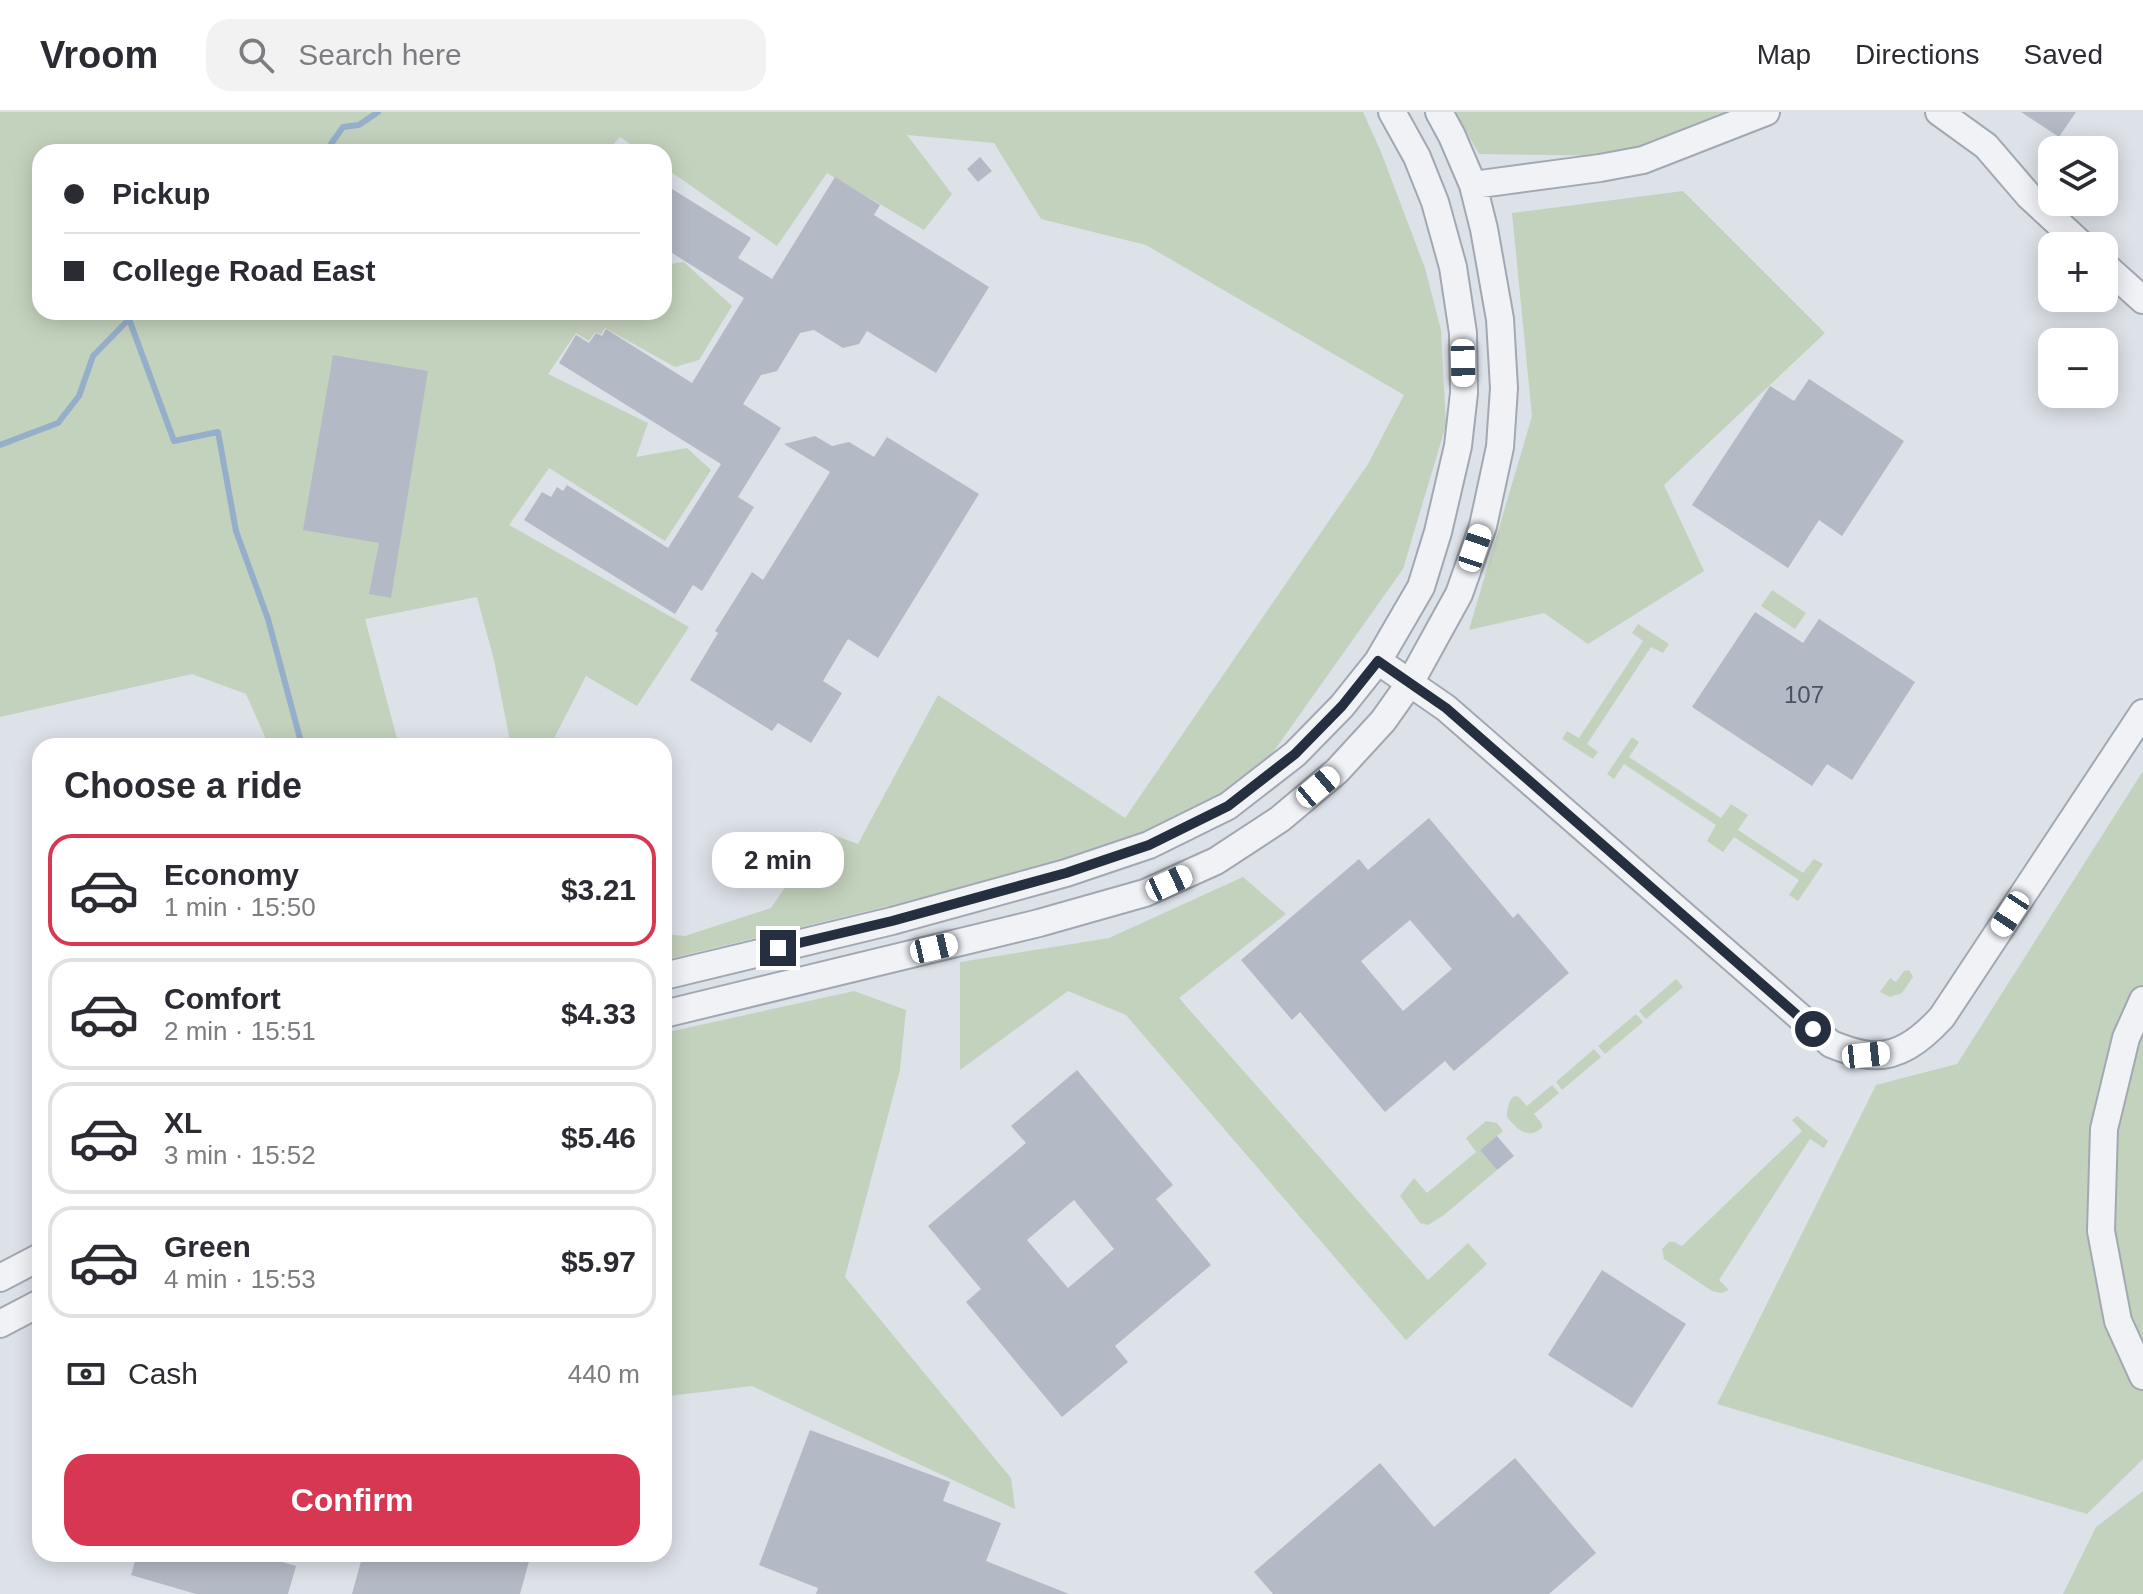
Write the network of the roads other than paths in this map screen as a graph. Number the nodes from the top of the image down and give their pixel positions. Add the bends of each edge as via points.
1 (1392, 112) edge
2 (1439, 112) edge
3 (1766, 112) edge
4 (1939, 112) edge
5 (1473, 185) junction
6 (2068, 232) edge
7 (2118, 278) edge
8 (2143, 300) edge
9 (1378, 661) junction
10 (1410, 683) junction
11 (2143, 713) edge
12 (672, 974) edge
13 (2143, 1000) edge
14 (672, 1012) edge
15 (32, 1261) edge
16 (0, 1278) edge
17 (32, 1307) edge
18 (0, 1324) edge
19 (2143, 1376) edge

1 - 9 street via 1435,202 1453,267 1463,333 1464,393 1458,446 1421,587
2 - 5 street
3 - 5 street via 1643,160
4 - 6 street via 1986,146
5 - 10 street via 1500,319 1500,447 1483,526 1459,594
7 - 8 street
9 - 10 street
9 - 12 street via 1295,754 1228,806 1149,845 892,921
10 - 11 street via 1446,708 1831,1044 1866,1055 1895,1052 1922,1038 1942,1017
10 - 14 street via 1337,771 1280,819 1216,861 1145,893
13 - 19 street via 2126,1038 2104,1129 2101,1231 2118,1321
15 - 16 street
17 - 18 street

